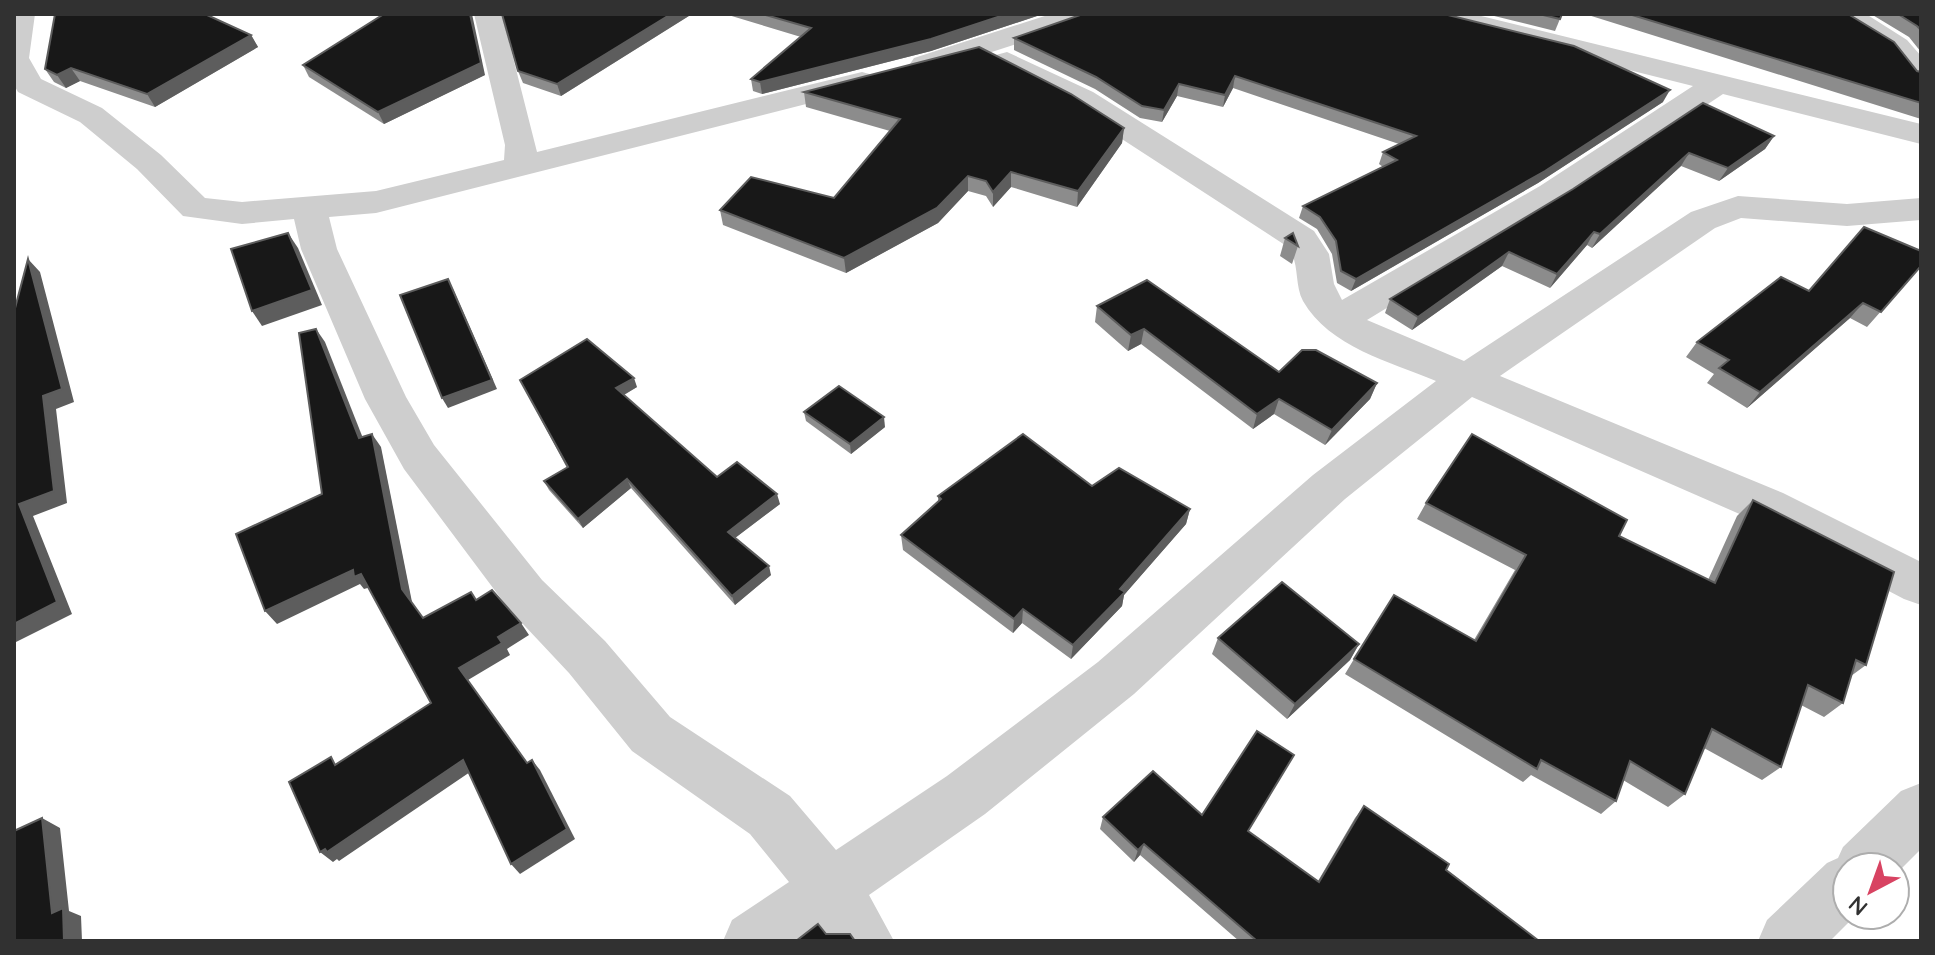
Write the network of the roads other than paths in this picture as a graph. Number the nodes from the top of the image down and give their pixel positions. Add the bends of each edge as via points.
1 (21, 14) edge
2 (488, 14) edge
3 (1080, 14) edge
4 (1439, 14) edge
5 (1846, 14) edge
6 (980, 47) junction
7 (14, 58) edge
8 (1921, 75) edge
9 (1720, 82) junction
10 (1921, 134) edge
11 (521, 168) junction
12 (309, 207) junction
13 (1921, 209) edge
14 (1339, 319) junction
15 (1466, 380) junction
16 (1921, 585) edge
17 (1921, 810) edge
18 (1879, 851) edge
19 (831, 888) junction
20 (1831, 899) edge
21 (753, 941) edge
22 (864, 941) edge
23 (1788, 941) edge

1 - 7 street
2 - 11 street via 521,145
3 - 6 street
4 - 9 street
5 - 8 street via 1897,46
6 - 11 street
6 - 14 street via 1082,99 1301,239 1314,254 1318,294
7 - 12 street via 29,85 91,115 195,208 242,213
9 - 10 street
9 - 14 street via 1552,193
11 - 12 street via 376,202
12 - 19 street via 319,249 386,399 419,457 525,594 651,734 770,815
13 - 15 street via 1847,215 1738,207 1703,220
14 - 15 street
15 - 16 street via 1767,506
15 - 19 street via 1329,487 1116,678 966,795
17 - 18 street
19 - 21 street
19 - 22 street
20 - 23 street

